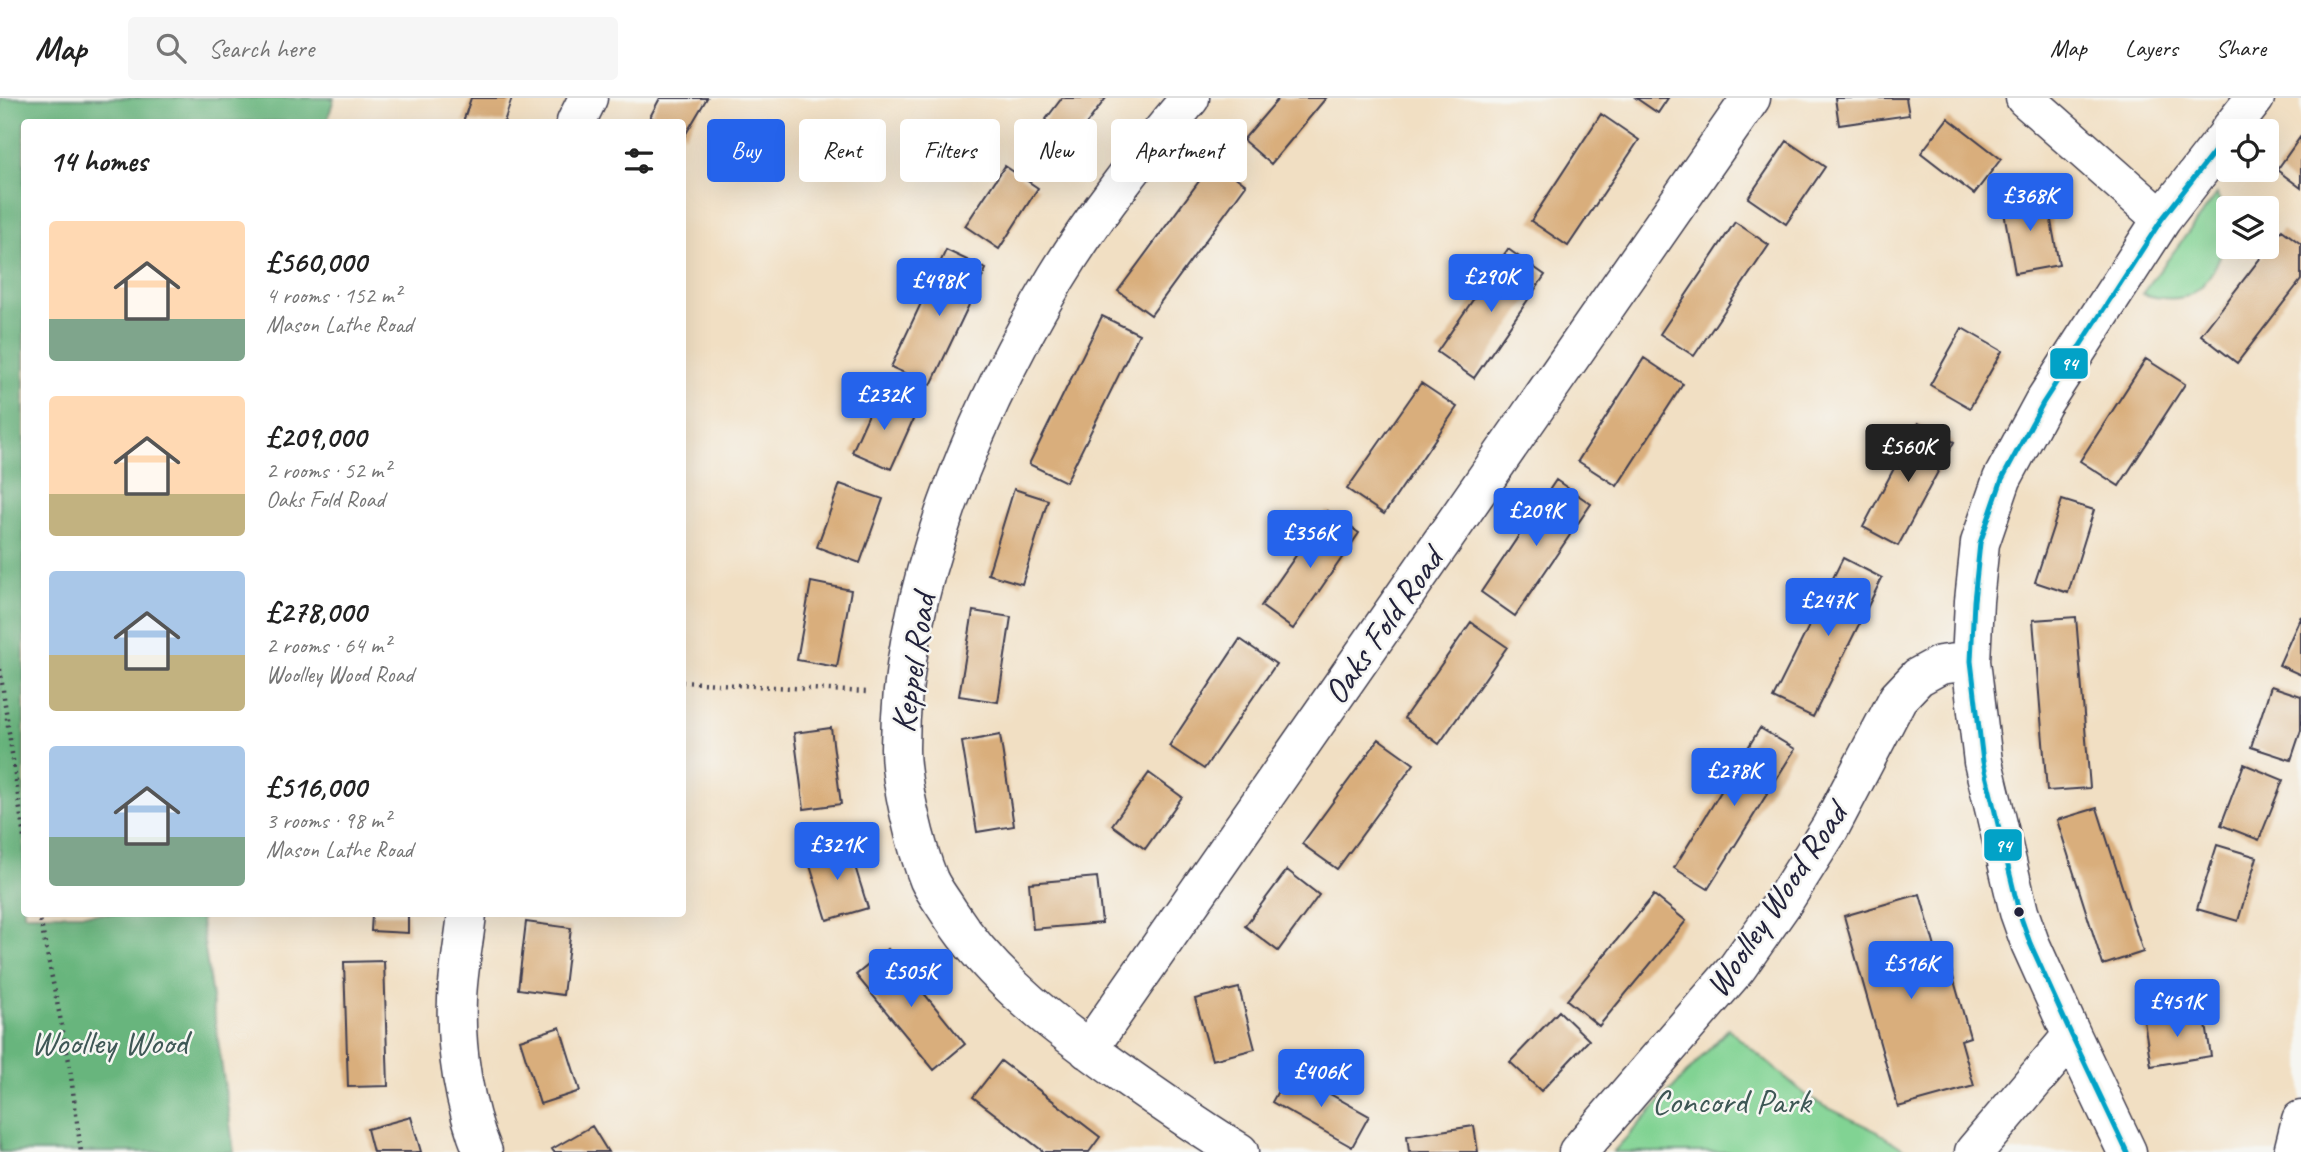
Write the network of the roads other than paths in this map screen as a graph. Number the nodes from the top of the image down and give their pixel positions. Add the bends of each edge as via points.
1 (587, 98) edge
2 (1190, 98) edge
3 (1751, 98) edge
4 (2025, 98) edge
5 (2255, 98) edge
6 (577, 119) edge
7 (2239, 119) edge
8 (2216, 149) edge
9 (2162, 219) junction
10 (1971, 661) junction
11 (467, 917) edge
12 (2071, 1036) junction
13 (1088, 1050) junction
14 (2301, 1121) edge
15 (483, 1152) edge
16 (1239, 1152) edge
17 (1578, 1152) edge
18 (1974, 1152) edge
19 (2127, 1152) edge
20 (2293, 1152) edge

1 - 6 street
2 - 13 street, Keppel Road via 1135,164 1056,278 997,388 949,497 916,612 903,694 900,752 910,816 929,881 962,932 994,968
3 - 13 street, Oaks Fold Road
4 - 9 street
5 - 7 street
8 - 9 street
9 - 10 street via 2043,403 2001,479 1980,543
10 - 12 street via 1983,762 2015,901
10 - 17 street, Woolley Wood Road via 1940,666 1918,677 1898,698 1830,828 1776,913 1737,968
11 - 15 street via 457,999 459,1059
12 - 18 street
12 - 19 street
13 - 16 street, Keppel Road
14 - 20 street

